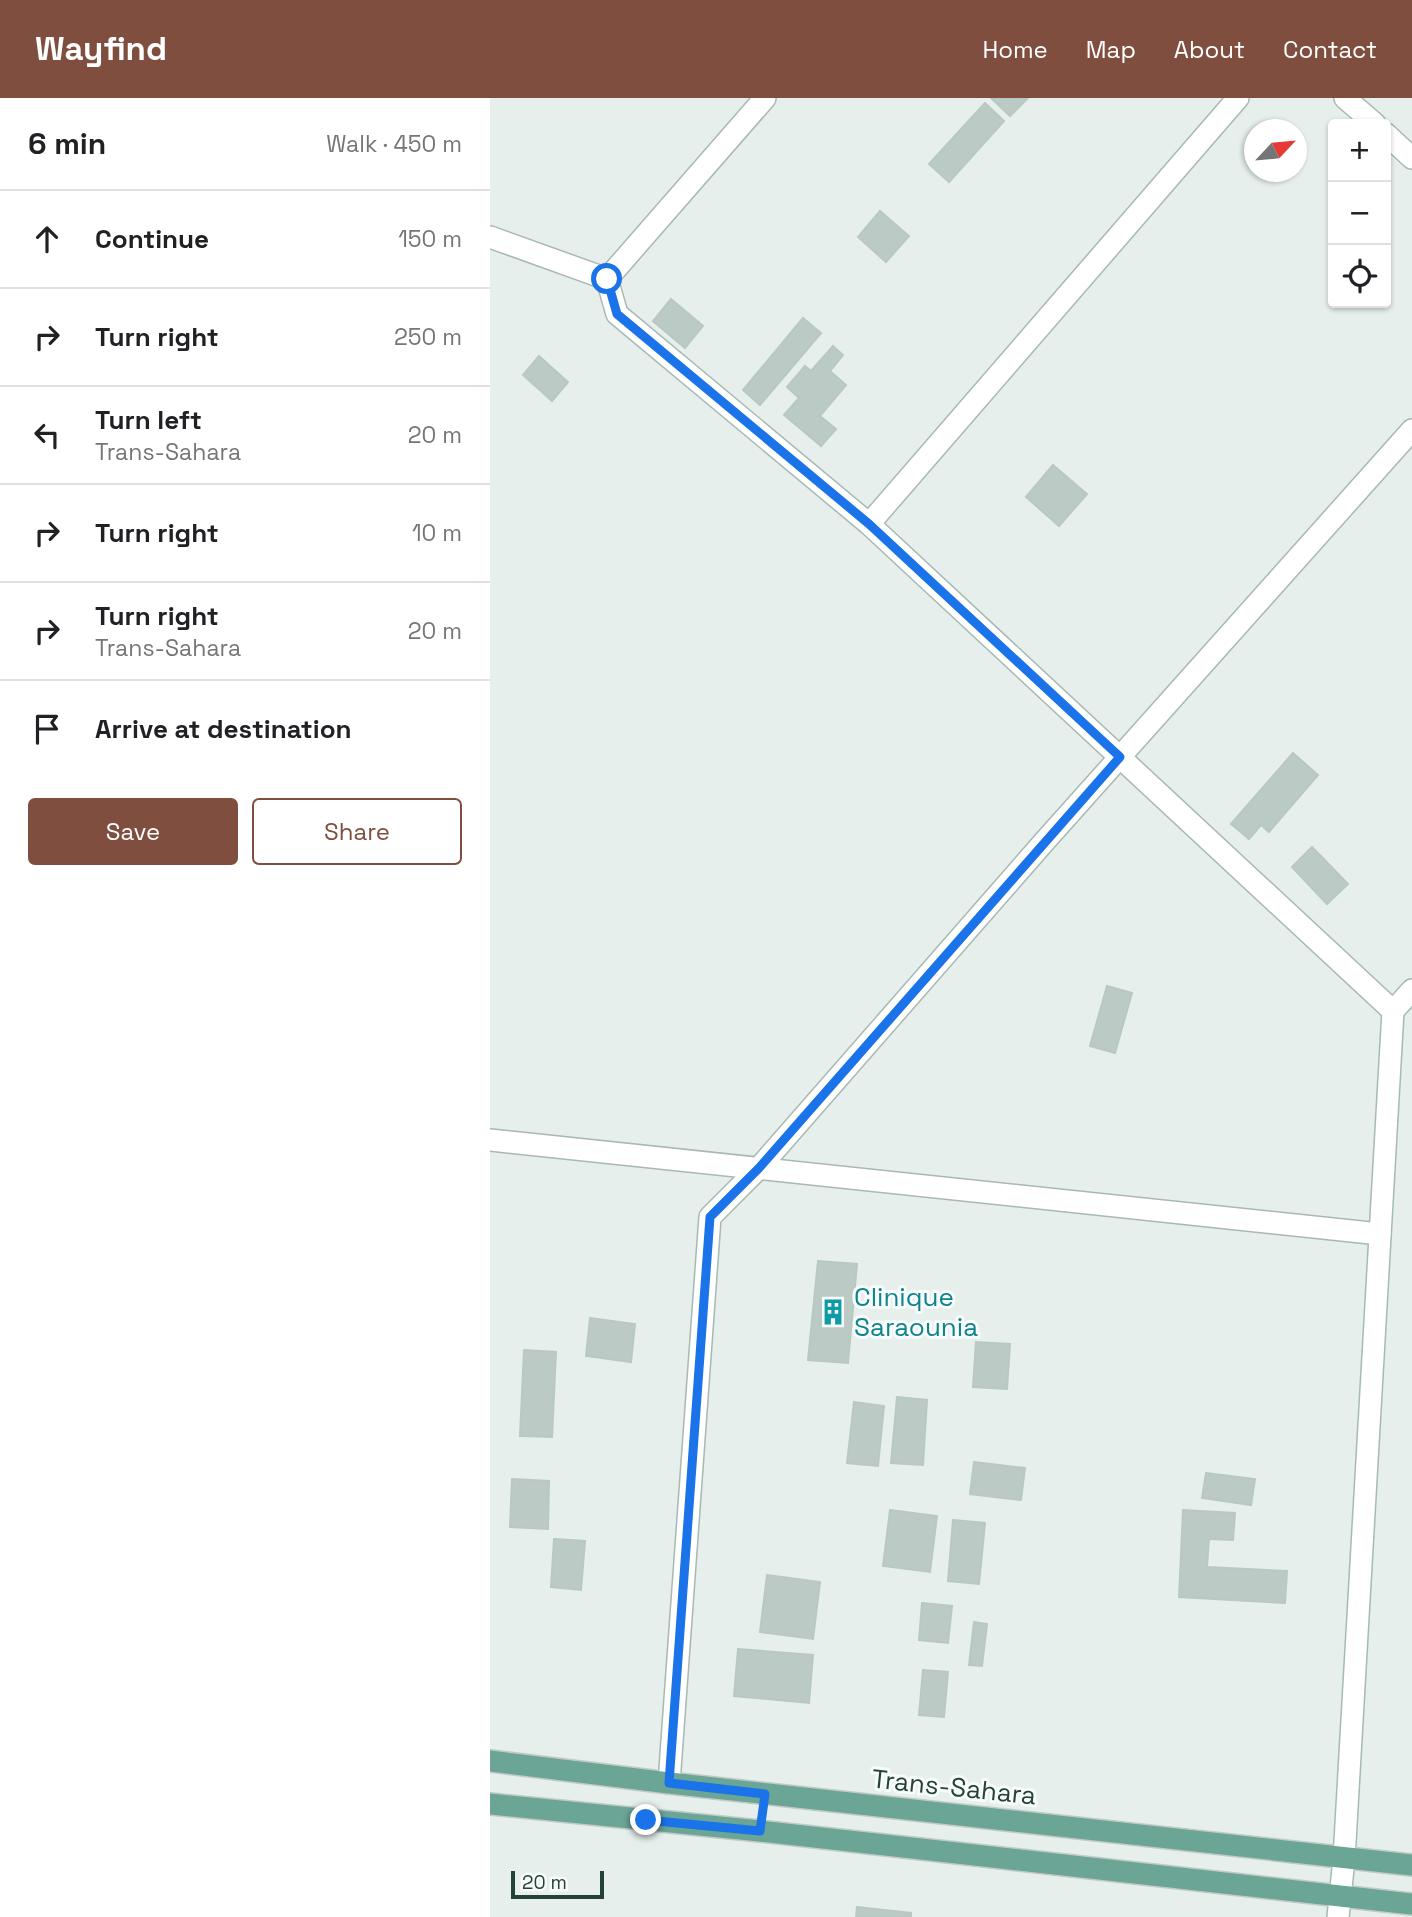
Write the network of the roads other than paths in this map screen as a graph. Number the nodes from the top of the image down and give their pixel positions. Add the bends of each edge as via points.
1 (765, 98) edge
2 (1238, 98) edge
3 (1345, 98) edge
4 (1369, 119) edge
5 (1391, 139) edge
6 (1412, 158) edge
7 (490, 237) edge
8 (607, 279) junction
9 (1412, 430) edge
10 (869, 524) junction
11 (1120, 757) junction
12 (1412, 990) edge
13 (1393, 1011) junction
14 (490, 1140) edge
15 (759, 1168) junction
16 (1380, 1234) junction
17 (490, 1761) edge
18 (669, 1783) junction
19 (765, 1794) junction
20 (490, 1804) edge
21 (996, 1820) junction
22 (760, 1831) junction
23 (992, 1858) junction
24 (1344, 1859) junction
25 (1412, 1866) edge
26 (1412, 1904) edge
27 (1339, 1907) edge

1 - 8 street
2 - 10 street
3 - 4 street
5 - 6 street
7 - 8 street
8 - 10 street via 617,314
9 - 11 street
10 - 11 street
11 - 13 street
11 - 15 street
12 - 13 street
13 - 16 street
14 - 15 street
15 - 16 street
15 - 18 street via 710,1217
16 - 24 street
17 - 18 main road, Trans-Sahara
18 - 19 main road, Trans-Sahara
19 - 21 main road, Trans-Sahara
19 - 22 main road
20 - 22 main road
21 - 23 main road
21 - 24 main road, Trans-Sahara
22 - 23 main road
23 - 27 main road
24 - 25 main road, Trans-Sahara
24 - 27 street
26 - 27 main road

